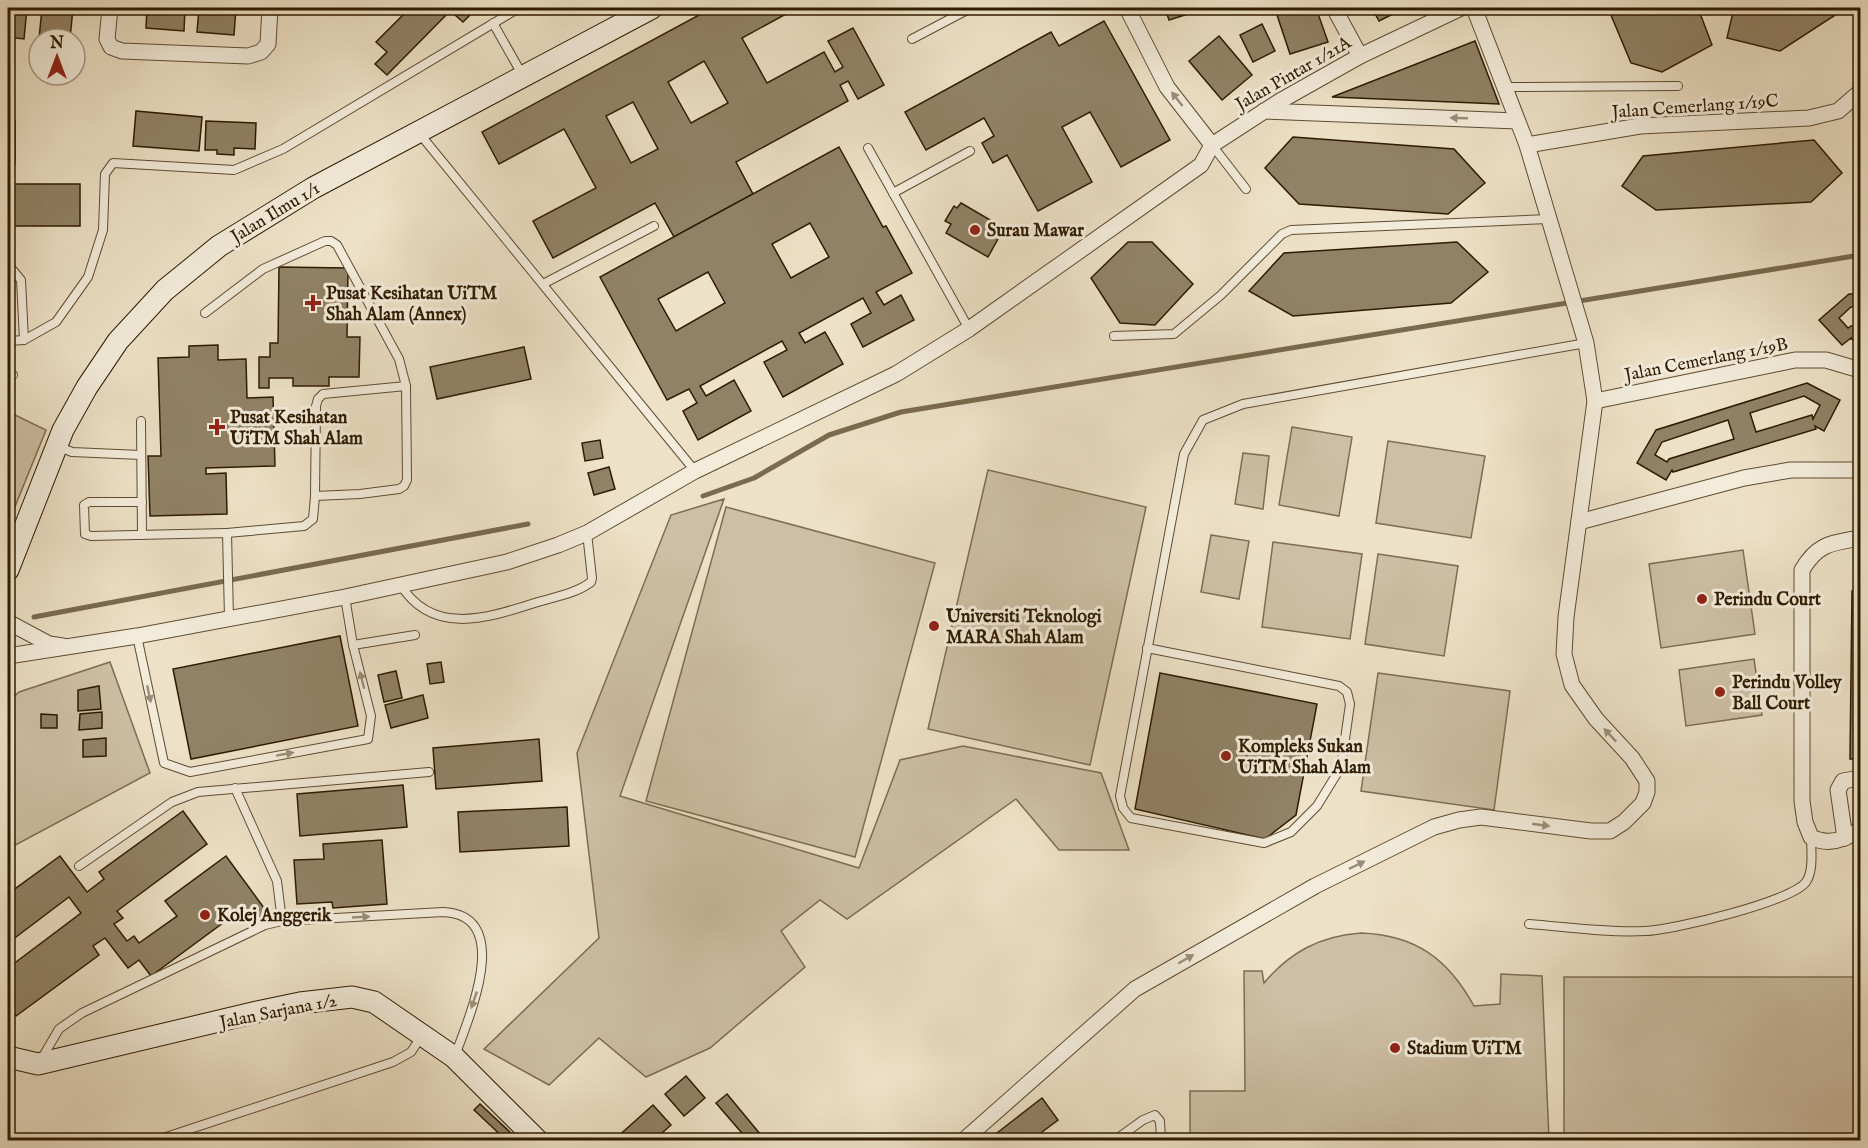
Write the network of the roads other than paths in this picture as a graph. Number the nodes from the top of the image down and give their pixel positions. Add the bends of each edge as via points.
1 (110, 8) edge
2 (270, 8) edge
3 (519, 8) edge
4 (652, 8) edge
5 (971, 8) edge
6 (1127, 8) edge
7 (1334, 8) edge
8 (1461, 8) edge
9 (1474, 8) edge
10 (493, 23) junction
11 (912, 39) dead end
12 (1360, 56) junction
13 (523, 77) junction
14 (1678, 86) dead end
15 (1504, 87) junction
16 (1860, 92) edge
17 (1264, 111) junction
18 (1517, 121) junction
19 (418, 132) junction
20 (1212, 145) junction
21 (1527, 145) junction
22 (868, 148) dead end
23 (970, 151) dead end
24 (1246, 189) dead end
25 (893, 193) junction
26 (1549, 219) junction
27 (654, 226) dead end
28 (8, 267) edge
29 (543, 284) junction
30 (205, 313) dead end
31 (969, 328) junction
32 (1114, 336) dead end
33 (24, 340) junction
34 (8, 341) edge
35 (1586, 343) junction
36 (1860, 370) edge
37 (406, 386) junction
38 (1595, 401) junction
39 (141, 421) dead end
40 (55, 446) junction
41 (141, 455) junction
42 (1860, 465) edge
43 (695, 471) junction
44 (315, 496) junction
45 (142, 502) junction
46 (1580, 522) junction
47 (587, 532) junction
48 (227, 533) junction
49 (142, 535) junction
50 (1860, 538) edge
51 (13, 546) edge
52 (8, 570) edge
53 (400, 584) junction
54 (345, 597) junction
55 (229, 618) junction
56 (8, 621) edge
57 (415, 635) dead end
58 (137, 636) junction
59 (353, 645) junction
60 (69, 646) junction
61 (1147, 648) junction
62 (8, 656) edge
63 (429, 772) dead end
64 (1860, 778) edge
65 (236, 788) junction
66 (1860, 830) edge
67 (1810, 837) junction
68 (1845, 838) junction
69 (79, 866) dead end
70 (282, 921) junction
71 (1529, 924) dead end
72 (422, 1036) junction
73 (8, 1057) edge
74 (454, 1057) junction
75 (38, 1064) junction
76 (157, 1140) edge
77 (537, 1140) edge
78 (964, 1140) edge
79 (1115, 1140) edge
80 (1161, 1140) edge

1 - 2 street via 107,39 111,47 122,51 248,56 261,52 268,44
3 - 10 lane
4 - 13 street, Jalan Ilmu 1/1
5 - 11 lane
20 -> 6 street via 1167,87
7 - 12 street
8 - 12 street, Jalan Pintar 1/21A
9 - 15 street
10 - 13 lane
10 - 33 lane via 283,149 234,170 113,163 105,174 103,230 88,277 56,322
12 - 17 street, Jalan Pintar 1/21A
13 - 19 street, Jalan Ilmu 1/1
14 - 15 lane
15 - 18 street
16 - 21 street, Jalan Cemerlang 1/19C via 1838,111 1809,118 1640,126
18 -> 17 street
17 - 20 street, Jalan Pintar 1/21A
18 - 21 street
19 - 29 lane
19 - 40 street, Jalan Ilmu 1/1 via 263,217 219,246 165,290 118,342 87,387
20 - 24 lane
20 - 31 street via 1201,165
21 - 26 street
22 - 25 lane
23 - 25 lane
25 - 31 lane
26 - 32 lane via 1291,230 1174,334
26 - 35 street
27 - 29 lane
28 - 33 lane via 21,280
29 - 43 lane
30 - 37 lane via 263,269 331,241 337,245 399,359
31 - 43 street via 896,374
33 - 34 lane
35 - 38 street
35 - 61 lane via 1243,405 1203,420 1184,454
36 - 38 street, Jalan Cemerlang 1/19B via 1826,360 1795,360
37 - 44 lane via 323,394 318,399
37 - 44 lane via 404,486 360,494
38 - 46 street
39 - 41 lane
40 - 41 lane via 72,452
40 - 51 street, Jalan Ilmu 1/1
41 - 45 lane
42 - 46 street via 1744,478
43 - 47 street
44 - 48 lane via 313,519 304,526
45 - 49 lane
45 - 49 lane via 84,505 85,534
78 -> 46 street via 1136,988 1315,886 1434,827 1459,820 1481,817 1610,831 1643,803 1647,781 1572,685 1564,654
47 - 53 street via 534,555
47 - 53 lane via 591,582 504,612 460,621 446,619 409,598
48 - 49 lane
48 - 55 lane
50 - 67 street via 1830,544 1811,554 1802,570 1802,801
51 - 52 street, Jalan Ilmu 1/1
53 - 54 street
54 - 55 street
54 - 59 lane
55 - 58 street
56 - 60 street via 49,644
57 - 59 lane
58 -> 59 lane via 164,763 190,772 368,739 370,716
58 - 60 street
60 - 62 street
61 - 61 lane via 1120,796 1123,808 1131,818 1264,843 1291,832 1317,806 1341,767 1350,704 1347,692 1339,686
63 - 65 lane
64 - 68 street via 1844,781 1838,790
65 - 69 lane via 198,792 172,802
65 - 70 lane via 277,882
66 - 68 street
67 - 68 street via 1829,842
67 - 71 lane via 1808,880 1798,890 1766,903 1660,930
70 -> 74 lane via 443,912 456,912 468,919 481,940 482,958 478,988
70 - 75 lane via 82,1013 59,1029
72 - 74 street, Jalan Sarjana 1/2
72 - 75 street, Jalan Sarjana 1/2 via 374,1002 352,997 257,1012
72 - 76 lane via 411,1052 393,1062
73 - 75 street, Jalan Sarjana 1/2
74 - 77 street, Jalan Sarjana 1/2
79 - 80 lane via 1155,1115 1160,1121

